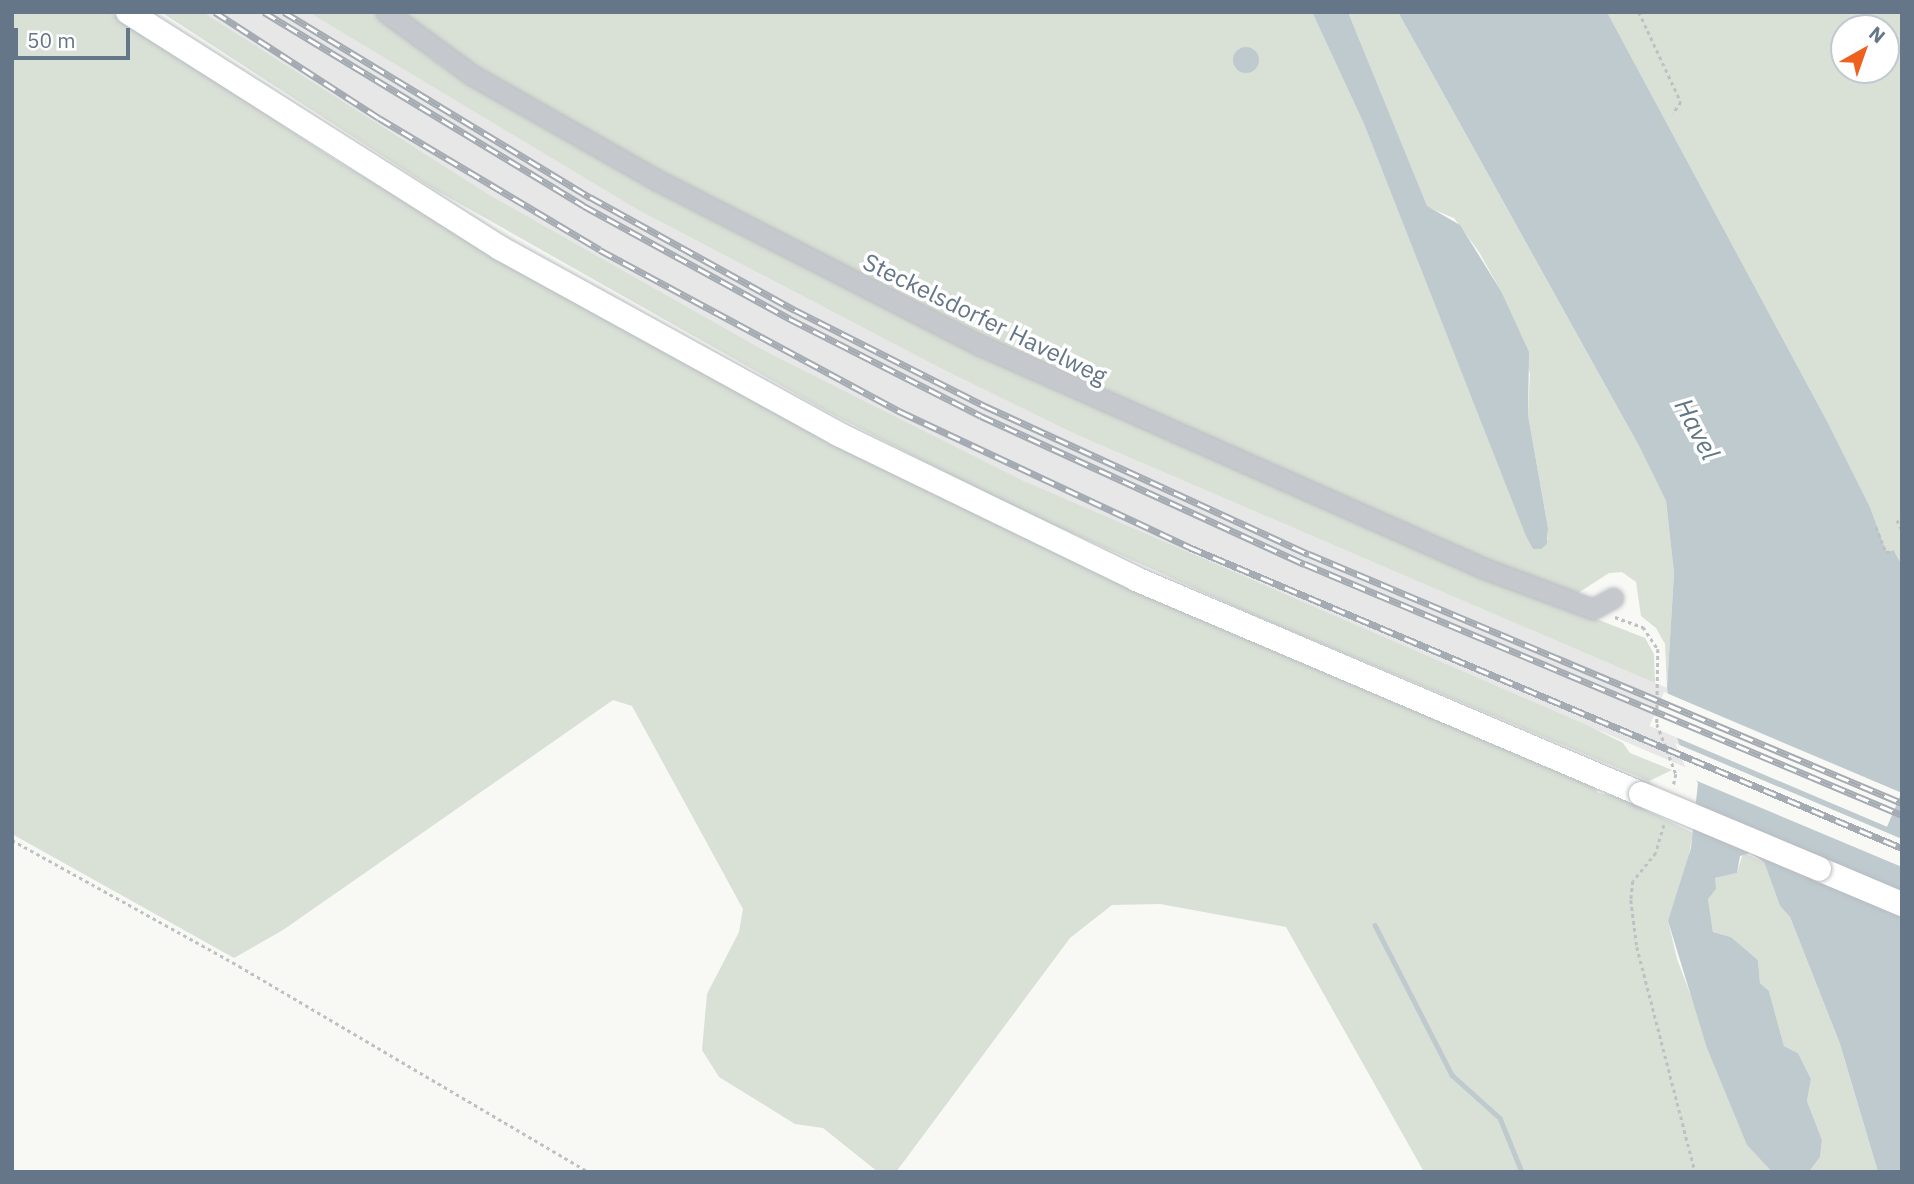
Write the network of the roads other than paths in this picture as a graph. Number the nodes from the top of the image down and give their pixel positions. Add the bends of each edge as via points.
1 (128, 12) edge
2 (386, 12) edge
3 (1613, 598) dead end
4 (1902, 904) edge

1 - 4 main road, bridge via 500,248 838,434 1149,584
2 - 3 street, Steckelsdorfer Havelweg via 472,75 819,266 1201,447 1483,568 1593,609

